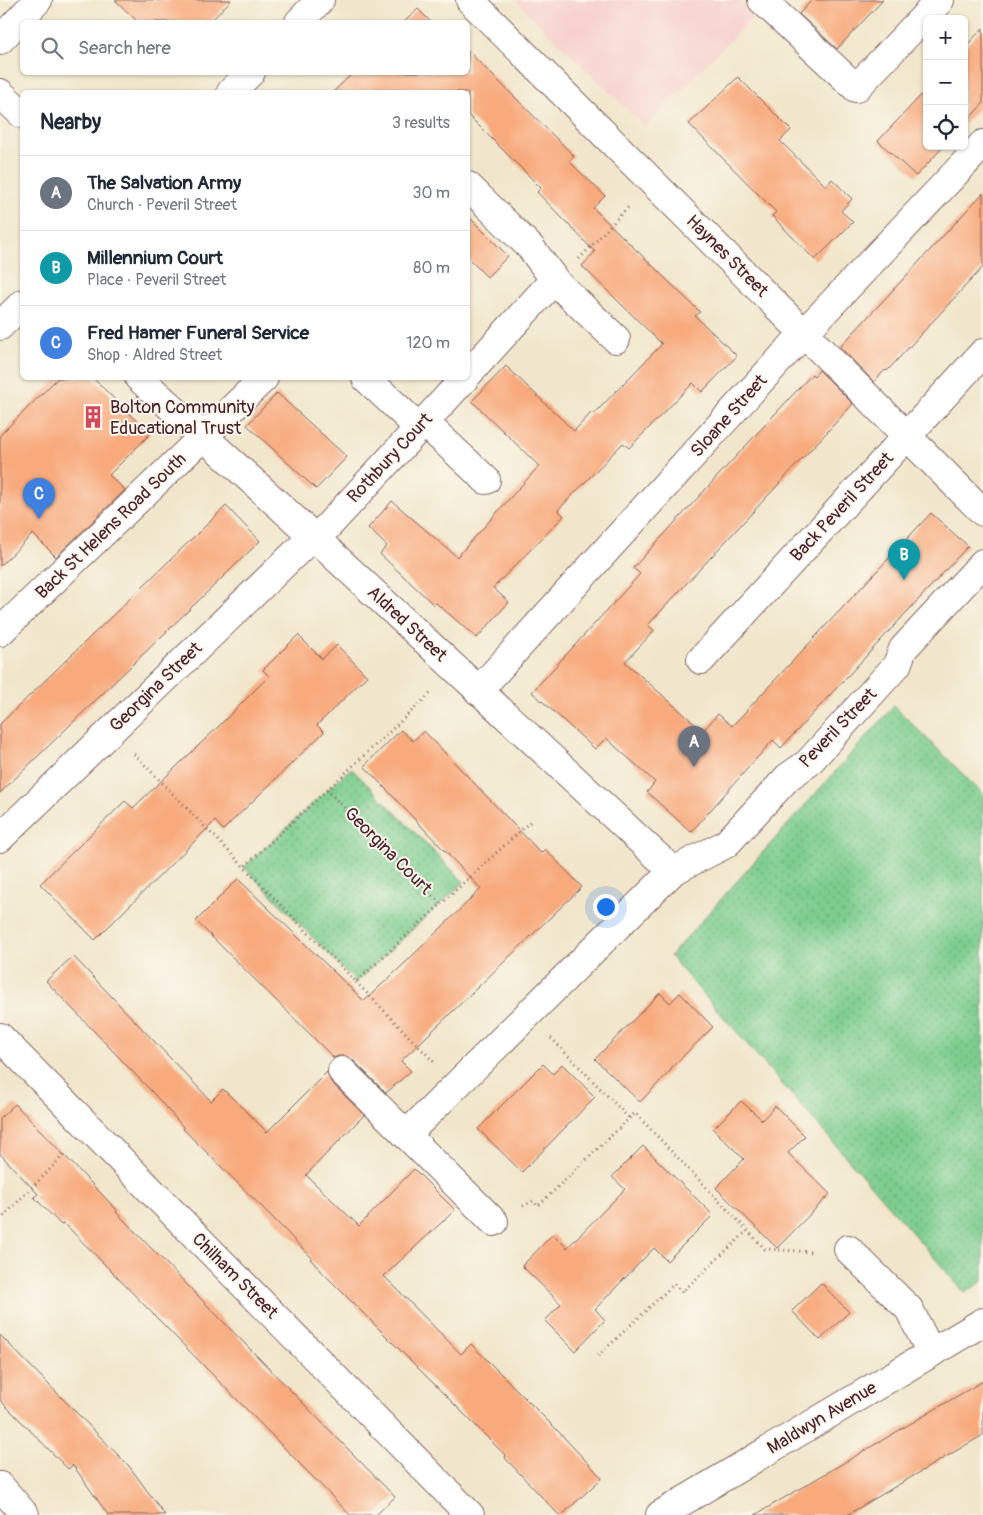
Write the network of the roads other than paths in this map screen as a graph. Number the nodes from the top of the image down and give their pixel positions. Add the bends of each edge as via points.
1 (38, 0) edge
2 (320, 0) edge
3 (470, 0) edge
4 (940, 0) edge
5 (770, 2) edge
6 (301, 20) edge
7 (0, 40) edge
8 (248, 75) edge
9 (233, 90) edge
10 (0, 94) edge
11 (20, 112) edge
12 (983, 144) edge
13 (470, 188) edge
14 (555, 282) junction
15 (20, 306) edge
16 (0, 326) edge
17 (804, 333) junction
18 (616, 339) dead end
19 (983, 352) edge
20 (470, 372) edge
21 (141, 380) edge
22 (262, 380) edge
23 (368, 380) edge
24 (463, 380) edge
25 (421, 425) junction
26 (204, 436) junction
27 (907, 436) junction
28 (486, 480) dead end
29 (983, 512) edge
30 (314, 538) junction
31 (983, 563) edge
32 (0, 632) edge
33 (701, 660) dead end
34 (478, 690) junction
35 (0, 838) edge
36 (673, 871) junction
37 (0, 1037) edge
38 (342, 1071) dead end
39 (406, 1134) junction
40 (494, 1222) road end
41 (848, 1249) road end
42 (983, 1322) edge
43 (931, 1353) junction
44 (0, 1486) edge
45 (25, 1515) edge
46 (470, 1515) edge
47 (660, 1515) edge

1 - 7 street
2 - 6 street
3 - 17 street, Haynes Street
4 - 5 street via 856,88
8 - 9 street
10 - 11 street
12 - 17 street, Sloane Street
13 - 14 street via 531,248
14 - 18 street
14 - 20 street
15 - 16 street
17 - 27 street, Haynes Street
17 - 34 street, Sloane Street
19 - 27 street, Back Peveril Street
21 - 26 street, Aldred Street
22 - 26 street, Back St Helens Road South
23 - 25 street
24 - 25 street, Rothbury Court
25 - 28 street
25 - 30 street, Rothbury Court
26 - 30 street, Aldred Street
26 - 32 street, Back St Helens Road South
27 - 29 street, Haynes Street
27 - 33 street, Back Peveril Street
30 - 34 street, Aldred Street
30 - 35 street, Georgina Street
31 - 36 street, Peveril Street via 903,648 897,665 808,763 788,777 726,844
34 - 36 street, Aldred Street
36 - 39 street
37 - 46 street, Chilham Street
38 - 39 street
39 - 40 street
41 - 43 street via 909,1309
42 - 43 street, Maldwyn Avenue
43 - 47 street, Maldwyn Avenue
44 - 45 street

